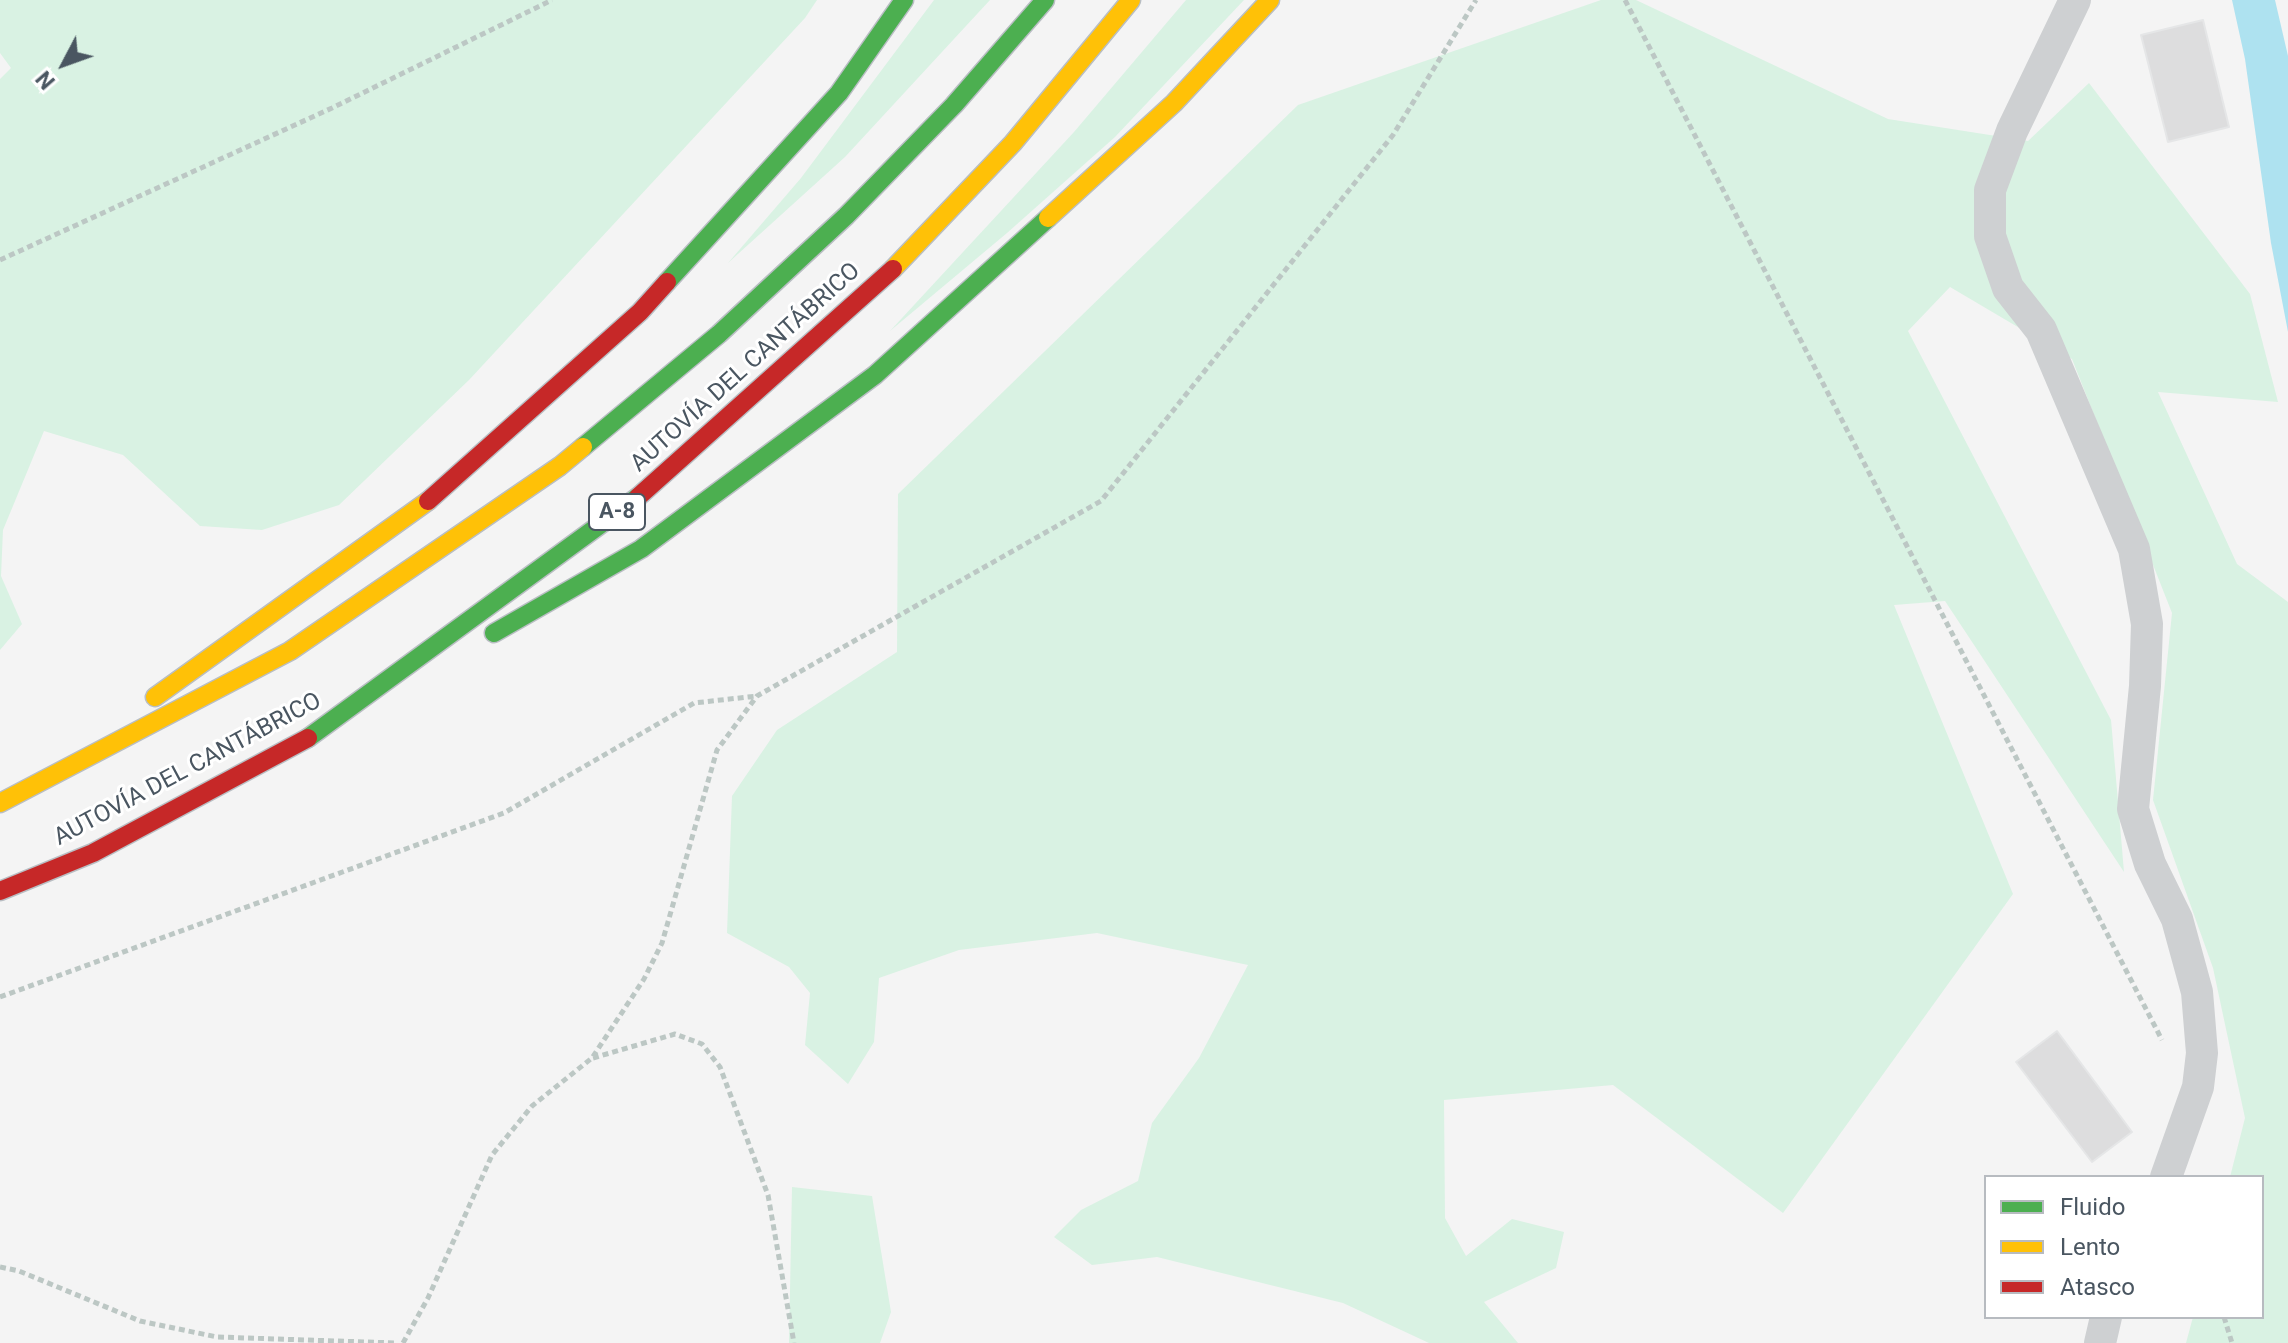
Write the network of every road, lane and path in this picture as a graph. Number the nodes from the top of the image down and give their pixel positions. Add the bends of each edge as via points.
1 (552, 0) edge
2 (904, 0) edge
3 (1045, 0) edge
4 (1131, 0) edge
5 (1270, 0) edge
6 (1476, 0) edge
7 (1625, 0) edge
8 (2075, 0) edge
9 (0, 260) edge
10 (478, 642) dead end
11 (451, 657) dead end
12 (757, 696) junction
13 (314, 735) junction
14 (8, 799) edge
15 (0, 891) edge
16 (0, 997) edge
17 (2164, 1044) dead end
18 (592, 1058) junction
19 (2167, 1175) edge
20 (0, 1267) edge
21 (2106, 1319) edge
22 (2225, 1319) edge
23 (396, 1343) edge
24 (403, 1343) edge
25 (794, 1343) edge
26 (2100, 1343) edge
27 (2232, 1343) edge

1 - 9 path
2 - 14 highway via 839,93 640,312 439,493
3 - 14 highway, AUTOVÍA DEL CANTÁBRICO via 954,105 846,216 719,334 560,466 290,651
4 - 13 highway, AUTOVÍA DEL CANTÁBRICO / A-8 via 1013,143 900,263 639,496
5 - 10 highway via 1174,103 875,375 641,549
6 - 12 path via 1393,135 1101,501
7 - 17 path
8 - 19 street via 2012,131 1990,190 1990,236 2008,288 2041,330 2134,549 2147,624 2133,809 2150,864 2177,919 2197,992 2202,1053 2198,1087
11 - 13 highway
12 - 16 path via 694,703 504,813
12 - 18 path via 717,750 662,943
13 - 15 highway, AUTOVÍA DEL CANTÁBRICO / A-8 via 93,853
18 - 24 path via 532,1106 492,1155
18 - 25 path via 675,1034 702,1044 720,1067 768,1195
20 - 23 path via 140,1321 217,1337
21 - 26 street
22 - 27 path

